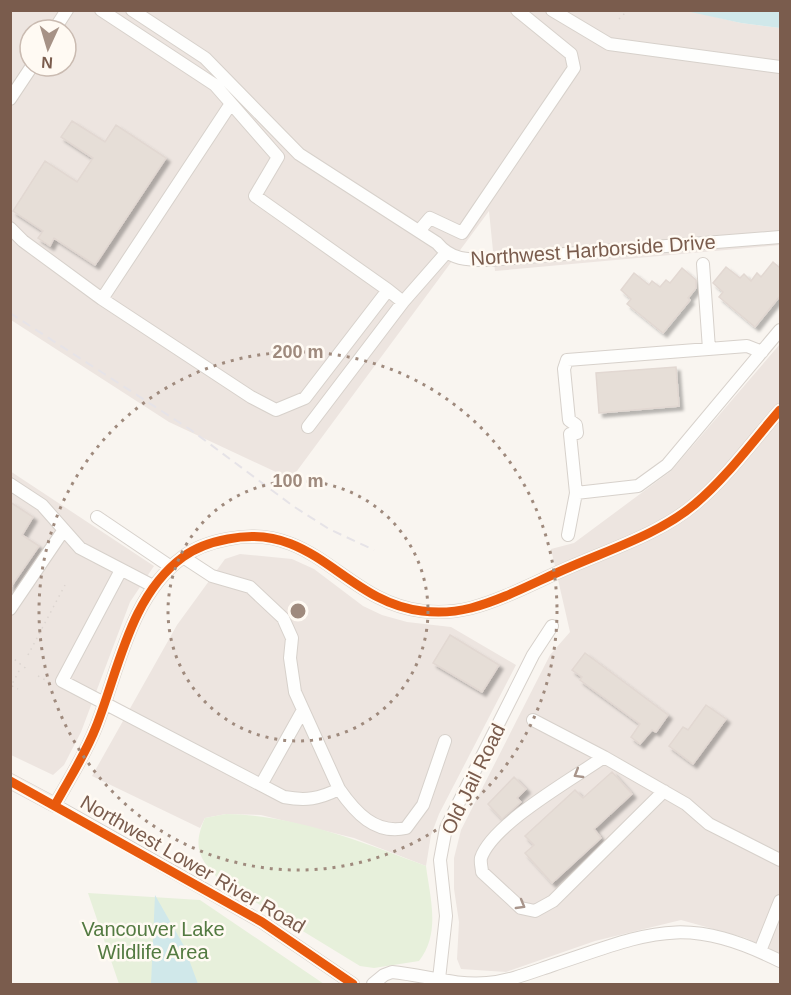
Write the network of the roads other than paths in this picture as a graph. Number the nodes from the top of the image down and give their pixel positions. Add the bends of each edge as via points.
1 (101, 10) edge
2 (132, 10) edge
3 (517, 10) edge
4 (552, 10) edge
5 (780, 67) edge
6 (24, 78) edge
7 (10, 99) edge
8 (230, 105) junction
9 (10, 228) edge
10 (419, 231) junction
11 (780, 237) edge
12 (446, 253) junction
13 (703, 264) dead end
14 (387, 290) junction
15 (102, 299) junction
16 (403, 302) junction
17 (780, 330) edge
18 (709, 349) junction
19 (762, 352) junction
20 (780, 410) edge
21 (308, 427) dead end
22 (10, 484) edge
23 (576, 493) junction
24 (97, 518) dead end
25 (63, 531) junction
26 (568, 535) dead end
27 (183, 557) junction
28 (171, 567) junction
29 (121, 570) junction
30 (153, 586) junction
31 (10, 609) edge
32 (552, 626) dead end
33 (104, 705) junction
34 (303, 710) junction
35 (533, 720) dead end
36 (445, 741) dead end
37 (604, 757) junction
38 (10, 781) edge
39 (261, 785) junction
40 (339, 789) junction
41 (664, 791) junction
42 (55, 805) junction
43 (780, 860) edge
44 (780, 901) edge
45 (760, 951) junction
46 (780, 961) edge
47 (439, 979) junction
48 (353, 984) edge
49 (373, 984) edge

1 - 8 street via 215,84
2 - 10 street, Northwest Harborside Drive via 205,58 299,154
3 - 10 street via 571,54 574,68 462,233 430,218
4 - 5 street via 609,44
6 - 7 street
8 - 14 street via 278,157 255,196
8 - 15 street
9 - 15 street
10 - 12 street, Northwest Harborside Drive
11 - 12 street, Northwest Harborside Drive via 489,260 463,260
12 - 16 street
13 - 18 street
14 - 15 street via 305,399 276,410 251,398
14 - 16 street
16 - 21 street
17 - 19 street
18 - 19 street via 747,346
18 - 23 street via 567,360 564,369 569,420 576,425 577,433 570,434
19 - 23 street via 667,465 638,486
20 - 27 street via 694,505 670,521 469,608 439,612 397,606 369,594 312,552 283,540 234,537 194,549
22 - 25 street via 42,505
23 - 26 street
24 - 28 street
25 - 29 street via 80,548
25 - 31 street
27 - 28 street
27 - 34 street via 212,576 250,587 283,618 292,638 290,658 295,692
28 - 30 street
29 - 30 street
29 - 33 street via 62,681
30 - 33 street via 140,608
32 - 47 street, Old Jail Road via 446,828 440,860 446,916
33 - 39 street
33 - 42 street via 82,757
34 - 39 street
34 - 40 street
35 - 37 street
36 - 40 street via 423,805 406,828 389,829 370,823 354,811
37 - 41 street
37 -> 41 street via 547,793 505,830 482,858 482,872 521,908 535,911 553,901
38 - 42 main road, Northwest Lower River Road
39 - 40 street via 284,797 306,801
41 - 43 street via 709,824
42 - 48 street, Northwest Lower River Road via 262,922
44 - 45 street
45 - 46 street
45 - 47 street via 706,933 668,932 635,937 504,980 472,984
47 - 49 street via 392,972

